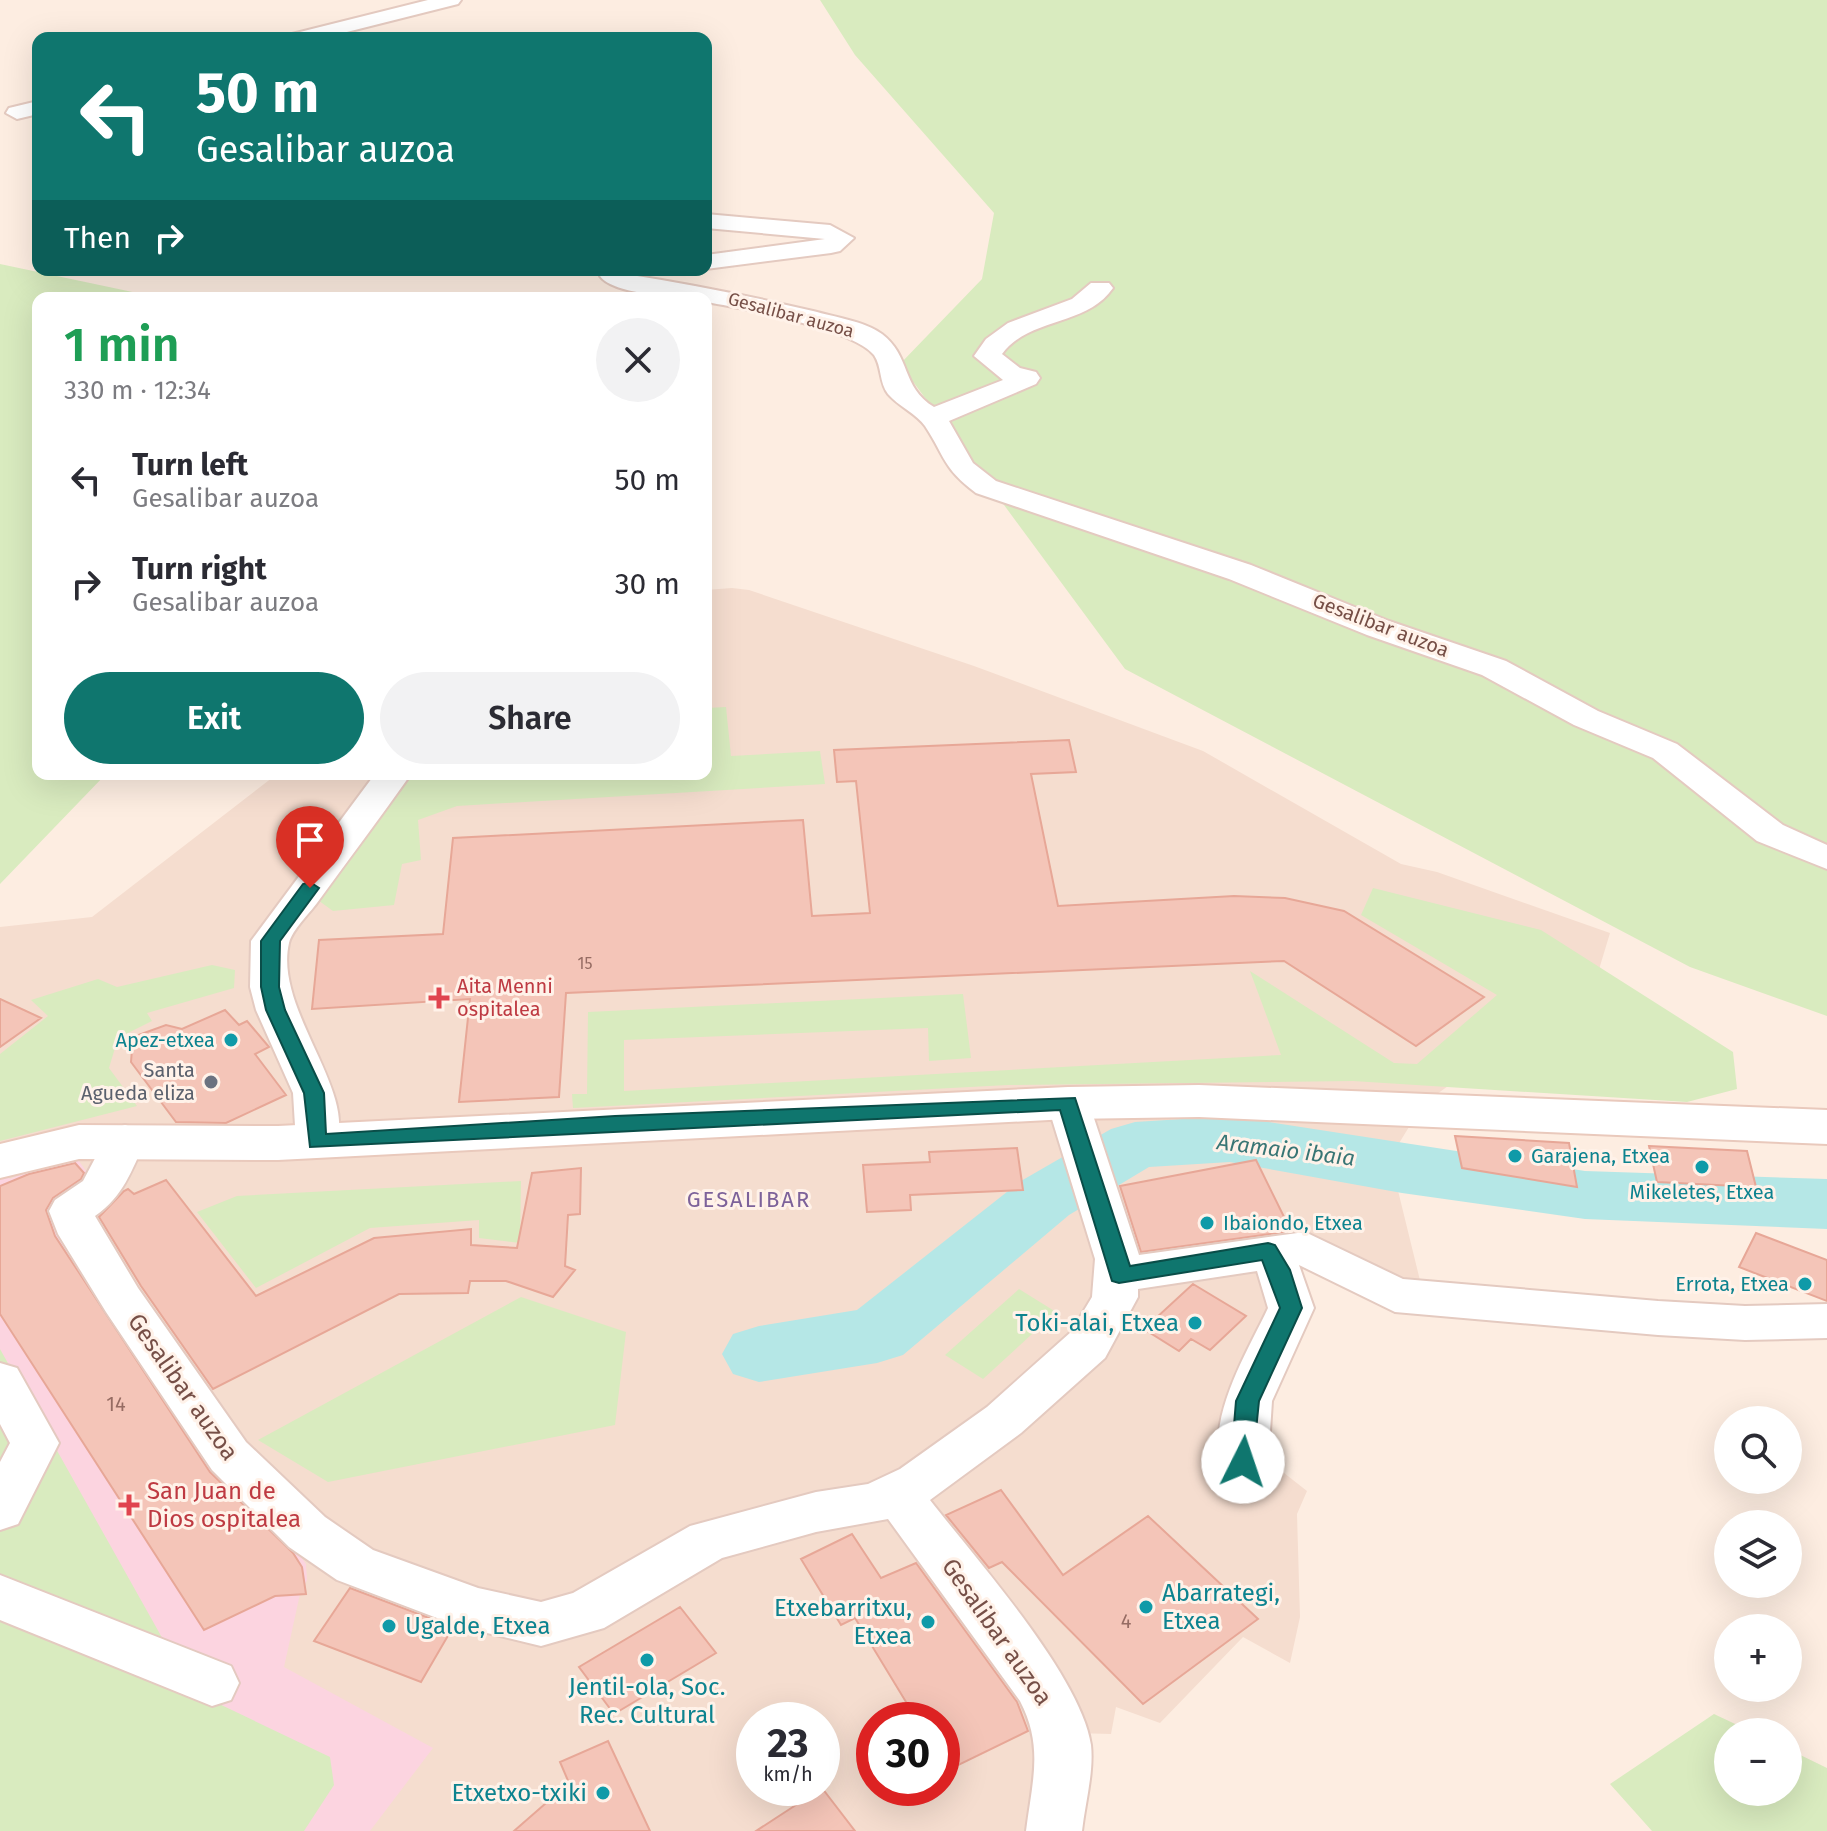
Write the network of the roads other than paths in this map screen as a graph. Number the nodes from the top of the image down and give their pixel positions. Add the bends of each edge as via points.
1 (451, 0) edge
2 (323, 32) edge
3 (712, 222) edge
4 (712, 261) edge
5 (612, 276) edge
6 (1100, 288) dead end
7 (690, 292) edge
8 (712, 296) edge
9 (934, 418) junction
10 (389, 780) edge
11 (1827, 858) edge
12 (1075, 1122) junction
13 (1827, 1127) edge
14 (125, 1140) junction
15 (317, 1142) junction
16 (0, 1161) edge
17 (1286, 1249) junction
18 (1119, 1275) junction
19 (1827, 1321) edge
20 (0, 1381) edge
21 (1243, 1462) dead end
22 (897, 1493) junction
23 (0, 1510) edge
24 (0, 1597) edge
25 (212, 1683) dead end
26 (1054, 1831) edge

1 - 2 street
3 - 4 street, Gesalibar auzoa via 830,232 842,238 831,246
5 - 7 street, Gesalibar auzoa
6 - 9 street via 1078,306 1029,322 996,342 987,356 1010,374 1026,378 999,395 963,402
8 - 9 street, Gesalibar auzoa via 864,335 888,354 897,388
9 - 11 street, Gesalibar auzoa via 961,468 986,487 1240,572 1494,668 1586,718 1665,751 1770,833
10 - 15 street via 270,941 270,987 314,1093
12 - 13 main road via 1199,1101
12 - 15 main road via 615,1123
12 - 18 street
14 - 15 main road
14 - 16 main road via 79,1142
14 - 22 street, Gesalibar auzoa via 100,1191 71,1211 80,1234 229,1456 307,1532 355,1565 476,1610 541,1624 586,1612 708,1541 816,1512 875,1503
17 - 18 street
17 - 19 street via 1395,1295 1658,1318
17 - 21 street via 1279,1270 1291,1308 1248,1401
18 - 22 street, Gesalibar auzoa via 1115,1297 1088,1345 1004,1420
20 - 23 street via 35,1443
22 - 26 street, Gesalibar auzoa via 1039,1684 1059,1722 1064,1749
24 - 25 street

